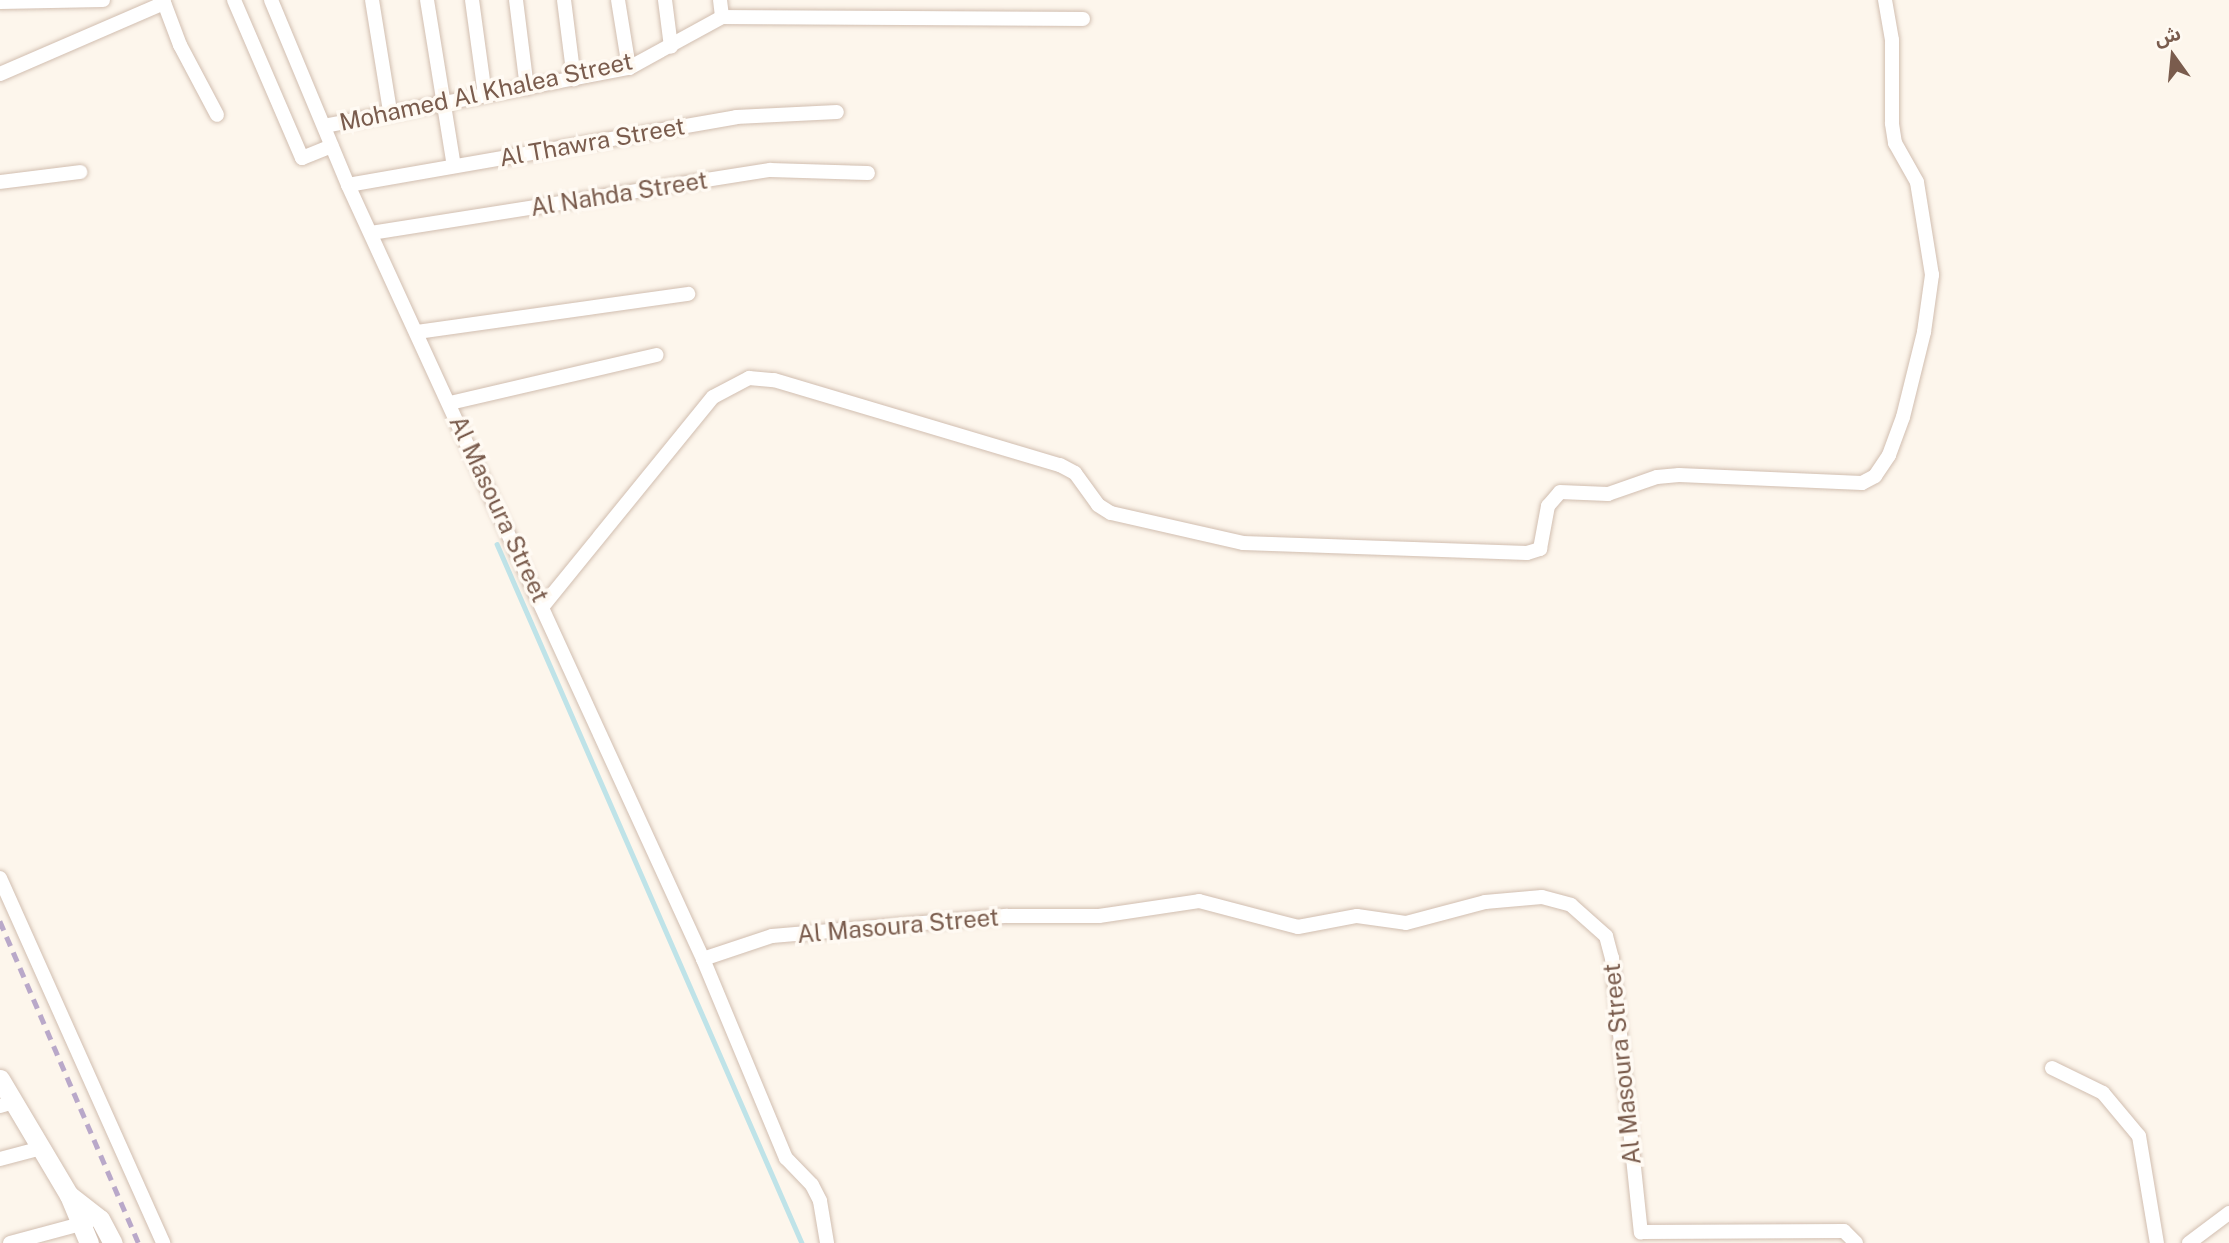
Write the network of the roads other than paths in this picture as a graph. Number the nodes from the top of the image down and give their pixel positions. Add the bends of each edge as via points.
1 (103, 0) edge
2 (234, 0) edge
3 (271, 0) edge
4 (372, 0) edge
5 (427, 0) edge
6 (472, 0) edge
7 (516, 0) edge
8 (564, 0) edge
9 (618, 0) edge
10 (665, 0) edge
11 (720, 0) edge
12 (1885, 0) edge
13 (1, 1) edge
14 (51, 1) edge
15 (164, 1) edge
16 (0, 11) edge
17 (722, 18) junction
18 (1083, 19) dead end
19 (671, 47) junction
20 (629, 68) junction
21 (0, 74) edge
22 (574, 79) junction
23 (527, 88) junction
24 (485, 94) junction
25 (443, 103) junction
26 (390, 111) junction
27 (837, 113) dead end
28 (218, 115) dead end
29 (324, 126) junction
30 (332, 146) junction
31 (454, 166) junction
32 (80, 172) dead end
33 (868, 173) dead end
34 (0, 182) edge
35 (348, 185) junction
36 (371, 233) junction
37 (688, 294) dead end
38 (417, 332) junction
39 (656, 355) dead end
40 (450, 403) junction
41 (543, 606) junction
42 (0, 878) edge
43 (703, 959) junction
44 (2052, 1068) dead end
45 (0, 1079) edge
46 (7, 1104) edge
47 (42, 1148) junction
48 (0, 1159) edge
49 (69, 1195) junction
50 (2229, 1213) edge
51 (100, 1219) junction
52 (78, 1225) junction
53 (10, 1243) edge
54 (89, 1243) edge
55 (113, 1243) edge
56 (163, 1243) edge
57 (827, 1243) edge
58 (1856, 1243) edge
59 (2157, 1243) edge
60 (2189, 1243) edge

1 - 14 street
2 - 30 street via 302,158
3 - 29 street, Al Masoura Street
4 - 26 street
5 - 25 street
6 - 24 street
7 - 23 street
8 - 22 street
9 - 20 street
10 - 19 street
11 - 17 street
12 - 41 street via 1892,40 1895,143 1917,182 1932,275 1924,332 1903,417 1889,455 1875,476 1862,483 1679,475 1608,494 1560,492 1548,506 1540,549 1527,553 1243,543 1111,513 1098,505 1075,473 1060,465 774,380 749,378 713,397
13 - 14 street
13 - 16 street
15 - 21 street
15 - 28 street via 186,58
17 - 18 street
17 - 19 street, Mohamed Al Khalea Street
19 - 20 street, Mohamed Al Khalea Street
20 - 22 street, Mohamed Al Khalea Street
22 - 23 street, Mohamed Al Khalea Street
23 - 24 street, Mohamed Al Khalea Street
24 - 25 street, Mohamed Al Khalea Street
25 - 26 street, Mohamed Al Khalea Street
25 - 31 street
26 - 29 street, Mohamed Al Khalea Street
27 - 31 street, Al Thawra Street via 747,115
29 - 30 street, Al Masoura Street
30 - 35 street, Al Masoura Street
31 - 35 street, Al Thawra Street
32 - 34 street
33 - 36 street, Al Nahda Street via 770,170
35 - 36 street, Al Masoura Street
36 - 38 street, Al Masoura Street
37 - 38 street
38 - 40 street, Al Masoura Street
39 - 40 street
40 - 41 street, Al Masoura Street
41 - 43 street, Al Masoura Street
42 - 56 street
43 - 57 street via 786,1158 812,1185 820,1201
43 - 58 street, Al Masoura Street via 772,936 1007,916 1099,916 1199,901 1298,927 1357,916 1406,923 1485,902 1542,897 1571,905 1606,936 1641,1232 1844,1231
44 - 59 street via 2103,1093 2139,1136
45 - 46 main road
46 - 47 main road
47 - 48 street
47 - 49 main road
49 - 51 main road
49 - 52 main road
50 - 60 street
51 - 52 street
51 - 55 main road
52 - 53 street
52 - 54 main road

